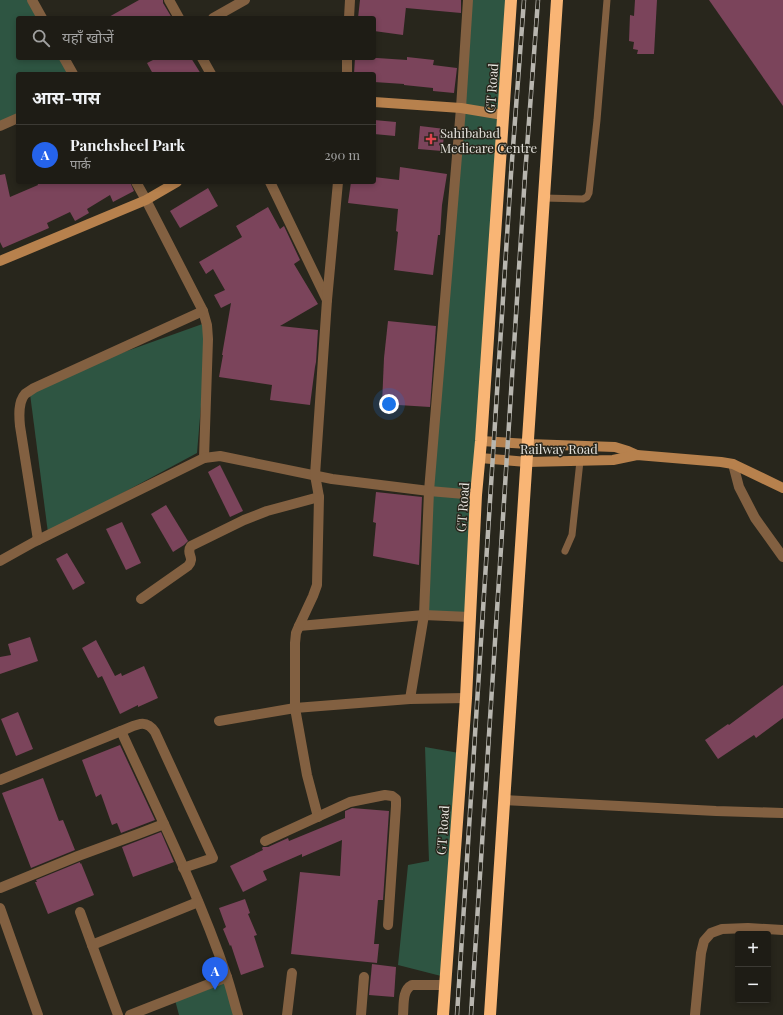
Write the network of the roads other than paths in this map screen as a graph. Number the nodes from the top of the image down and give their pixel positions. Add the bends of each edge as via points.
1 (32, 0) edge
2 (169, 0) edge
3 (245, 0) edge
4 (350, 0) edge
5 (468, 0) edge
6 (511, 0) edge
7 (557, 0) edge
8 (607, 0) edge
9 (41, 16) edge
10 (178, 16) edge
11 (217, 16) edge
12 (349, 16) edge
13 (65, 60) edge
14 (203, 60) edge
15 (348, 60) edge
16 (72, 72) edge
17 (210, 72) edge
18 (347, 72) edge
19 (376, 102) edge
20 (461, 108) junction
21 (503, 115) junction
22 (16, 119) edge
23 (0, 126) edge
24 (137, 184) edge
25 (174, 184) edge
26 (271, 184) edge
27 (338, 184) edge
28 (544, 198) junction
29 (146, 200) junction
30 (0, 261) edge
31 (327, 300) junction
32 (203, 311) junction
33 (481, 441) junction
34 (528, 444) junction
35 (637, 455) junction
36 (204, 458) junction
37 (480, 458) junction
38 (580, 461) junction
39 (527, 462) junction
40 (733, 464) junction
41 (315, 475) junction
42 (783, 488) edge
43 (429, 491) junction
44 (476, 495) junction
45 (319, 497) junction
46 (38, 540) junction
47 (565, 551) dead end
48 (783, 557) edge
49 (0, 561) edge
50 (141, 599) dead end
51 (424, 615) junction
52 (470, 617) junction
53 (299, 626) junction
54 (466, 698) junction
55 (410, 699) junction
56 (295, 708) junction
57 (219, 721) dead end
58 (120, 731) junction
59 (0, 780) edge
60 (504, 800) junction
61 (783, 813) edge
62 (318, 817) junction
63 (164, 824) junction
64 (265, 841) dead end
65 (183, 868) junction
66 (0, 888) edge
67 (198, 902) junction
68 (0, 908) edge
69 (80, 912) dead end
70 (388, 925) dead end
71 (783, 930) edge
72 (92, 945) junction
73 (292, 973) dead end
74 (227, 977) junction
75 (364, 977) dead end
76 (445, 985) junction
77 (38, 1015) edge
78 (118, 1015) edge
79 (130, 1015) edge
80 (238, 1015) edge
81 (287, 1015) edge
82 (362, 1015) edge
83 (403, 1015) edge
84 (443, 1015) edge
85 (490, 1015) edge
86 (695, 1015) edge

1 - 9 street
2 - 10 street
3 - 11 street
4 - 12 street
5 - 20 street
6 - 21 highway, GT Road
7 - 28 highway
8 - 28 lane via 589,193 583,199
13 - 16 street
14 - 17 street
15 - 18 street
19 - 20 street
20 - 21 street
20 - 43 street
21 - 33 highway, GT Road
22 - 23 street
24 - 29 street
25 - 29 street
26 - 31 street
27 - 31 street
28 - 34 highway
29 - 30 street
29 - 32 street
31 - 41 street
32 - 36 street via 208,339
32 - 46 street via 26,393 21,401 20,426
33 - 34 street, Railway Road
33 - 37 highway, GT Road
34 - 35 street, Railway Road via 615,447
34 - 39 highway
35 - 38 street, Railway Road via 613,460
35 - 40 street, Railway Road
36 - 41 street via 220,456
36 - 46 street
37 - 39 street, Railway Road
37 - 44 highway, GT Road
38 - 39 street, Railway Road
38 - 47 lane via 573,530
39 - 60 highway
40 - 42 street, Railway Road
40 - 48 street via 739,487 754,518
41 - 43 street
41 - 45 street
43 - 44 street
43 - 51 street
44 - 52 highway, GT Road
45 - 50 street via 267,511 191,546 189,552 192,559 188,566
45 - 53 street via 317,585
46 - 49 street
51 - 52 street
51 - 53 street
51 - 55 street
52 - 54 highway, GT Road
53 - 56 street via 295,643
54 - 55 street
54 - 76 highway, GT Road
55 - 56 street
56 - 57 street
56 - 62 street via 307,775
58 - 59 street
58 - 63 street
58 - 65 street via 141,724 152,727 213,858
60 - 61 street
60 - 85 highway
62 - 64 street
62 - 70 street via 350,802 385,795 396,799
63 - 65 street
63 - 66 street
65 - 67 street
67 - 72 street
67 - 74 street
68 - 77 street
69 - 72 street
71 - 86 street via 722,929 711,933 704,941 701,953
72 - 78 street
73 - 81 street
74 - 79 street
74 - 80 street
75 - 82 street
76 - 83 street via 408,987
76 - 84 highway, GT Road

